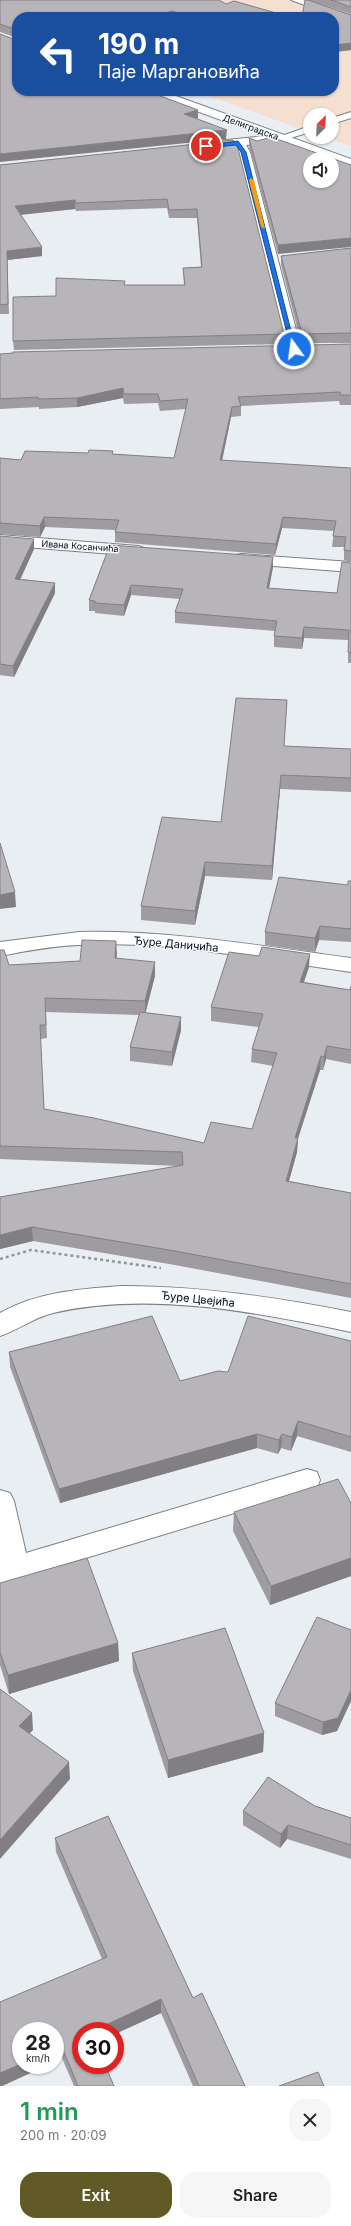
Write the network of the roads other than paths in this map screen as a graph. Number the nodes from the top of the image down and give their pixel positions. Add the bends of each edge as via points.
1 (294, 0) edge
2 (330, 12) edge
3 (339, 15) edge
4 (351, 19) edge
5 (165, 96) edge
6 (351, 115) edge
7 (339, 119) edge
8 (303, 131) edge
9 (281, 138) junction
10 (238, 143) junction
11 (190, 148) edge
12 (351, 163) edge
13 (288, 259) edge
14 (272, 261) junction
15 (278, 350) edge
16 (0, 540) edge
17 (156, 552) edge
18 (226, 558) edge
19 (351, 567) edge
20 (0, 949) edge
21 (351, 965) edge
22 (351, 1322) edge
23 (0, 1326) edge
24 (307, 1480) dead end
25 (0, 1501) edge
26 (8, 1570) edge

1 - 2 lane
3 - 4 lane
5 - 9 street, Делиградска
6 - 7 lane
8 - 9 lane
9 - 10 street
9 - 12 street, Делиградска
10 - 11 street
10 - 14 street via 244,152
13 - 14 street
14 - 15 street via 302,349
16 - 17 street, Ивана Косанчића
18 - 19 street
20 - 21 street, Ђуре Даничића via 90,938 144,940
22 - 23 street, Ђуре Цвејића via 290,1309 175,1295 124,1295 44,1305
24 - 26 street
25 - 26 street

